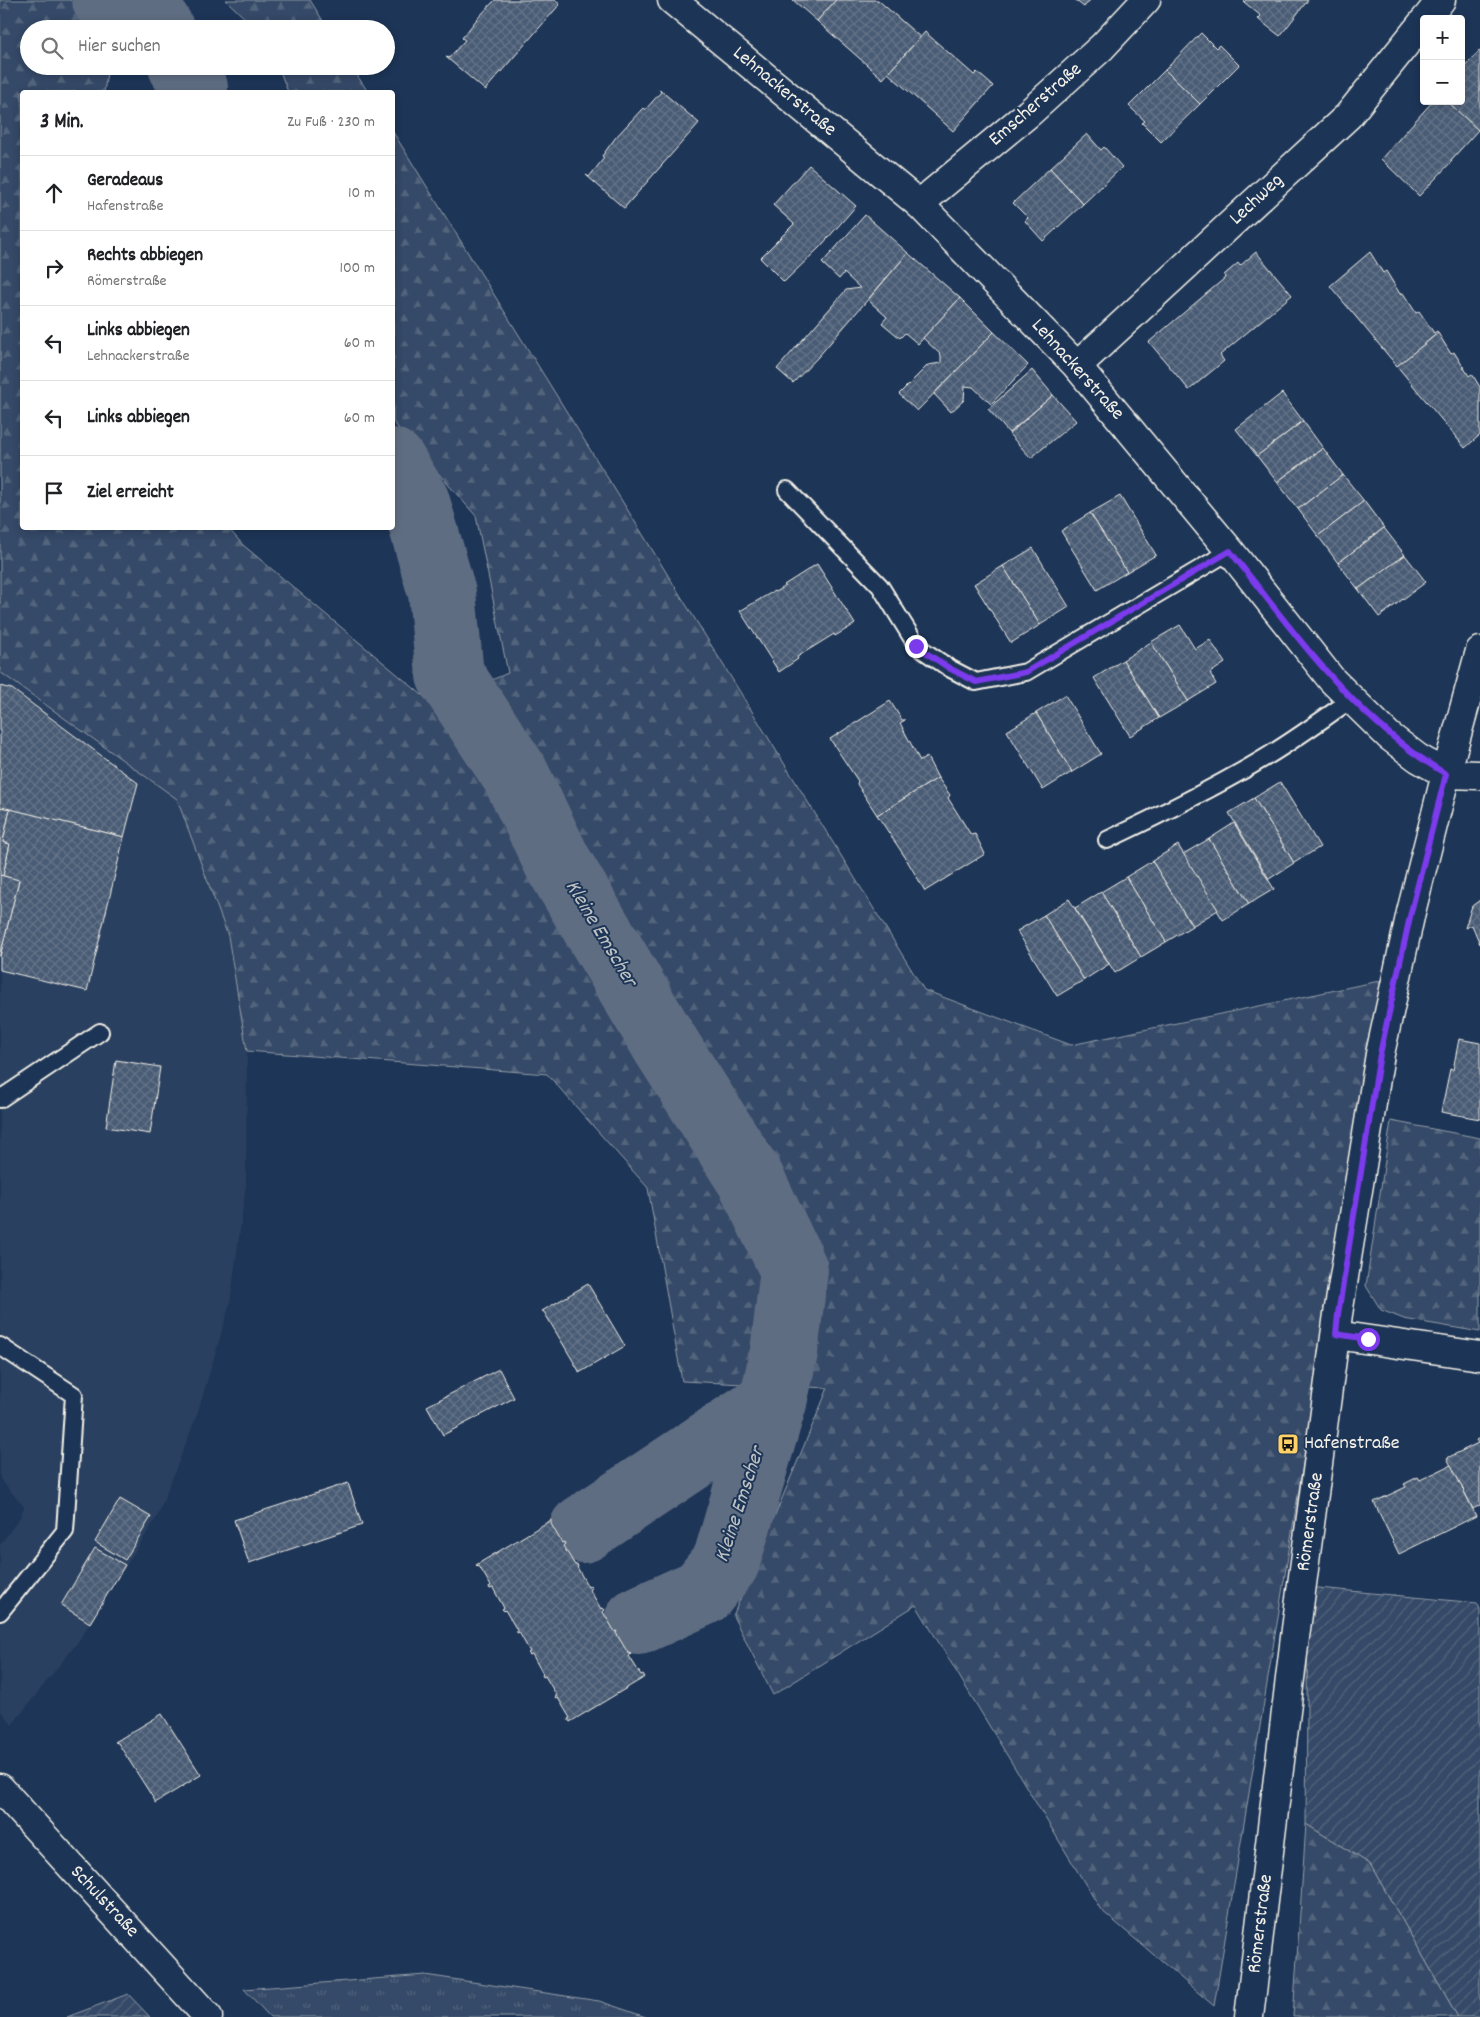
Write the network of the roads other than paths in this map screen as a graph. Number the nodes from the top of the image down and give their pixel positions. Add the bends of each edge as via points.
1 (672, 0) edge
2 (1146, 0) edge
3 (1441, 0) edge
4 (1429, 15) edge
5 (1420, 26) edge
6 (919, 204) junction
7 (1077, 366) junction
8 (787, 490) dead end
9 (1230, 551) junction
10 (1480, 651) edge
11 (1352, 699) junction
12 (1446, 774) junction
13 (1480, 775) edge
14 (1107, 840) dead end
15 (100, 1032) dead end
16 (0, 1099) edge
17 (1336, 1334) junction
18 (0, 1346) edge
19 (1480, 1356) edge
20 (0, 1612) edge
21 (0, 1788) edge
22 (208, 2017) edge
23 (1249, 2017) edge

1 - 6 street, Lehnackerstraße
2 - 6 street, Emscherstraße via 1102,47 1029,113
3 - 4 street, Lechweg
5 - 7 street, Lechweg via 1348,116
6 - 7 street, Lehnackerstraße
7 - 9 street, Lehnackerstraße
8 - 9 lane via 880,586 916,646 976,682 1026,672
9 - 11 street, Lehnackerstraße via 1332,680
10 - 12 street, Römerstraße
11 - 12 street, Lehnackerstraße via 1389,736
11 - 14 lane via 1268,756 1211,789
12 - 13 street
12 - 17 street, Römerstraße via 1380,1054
15 - 16 lane
17 - 19 street
17 - 23 street, Römerstraße
18 - 20 lane via 74,1395 66,1530
21 - 22 street, Schulstraße

